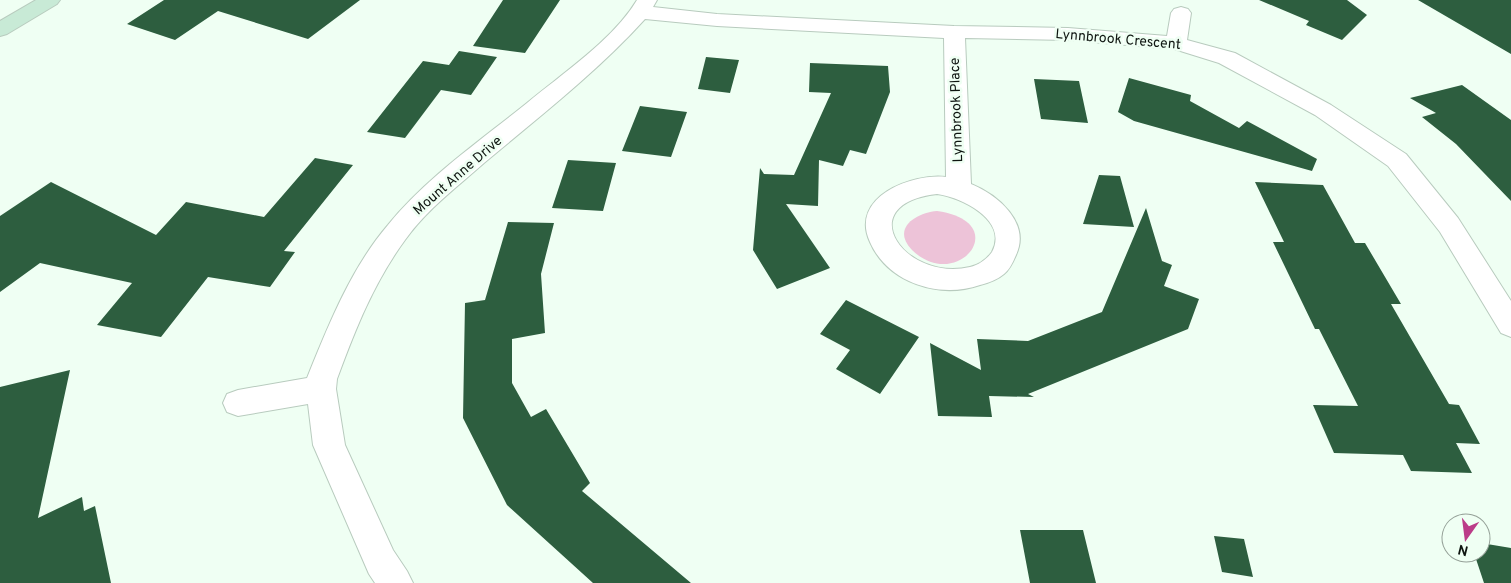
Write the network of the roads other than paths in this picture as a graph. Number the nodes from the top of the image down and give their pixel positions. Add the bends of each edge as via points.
1 (50, 0) edge
2 (643, 6) edge
3 (1181, 13) dead end
4 (0, 30) edge
5 (954, 32) junction
6 (1176, 42) junction
7 (959, 189) junction
8 (1511, 325) edge
9 (321, 389) junction
10 (238, 403) dead end
11 (395, 583) edge

1 - 4 street
2 - 5 street, Lynnbrook Crescent via 718,20
2 - 9 street, Mount Anne Drive via 610,45 438,189 389,240 347,315
3 - 6 street
5 - 6 street, Lynnbrook Crescent via 1068,34
5 - 7 street, Lynnbrook Place
6 - 8 street, Lynnbrook Crescent via 1227,58 1323,110 1397,160 1448,225
7 - 7 street via 938,185 916,187 886,204 879,219 880,235 888,251 903,266 924,276 956,280 977,276 1001,260 1007,244 1006,228 998,213 983,200
9 - 10 street
9 - 11 street, Mount Anne Drive via 329,445 381,562

